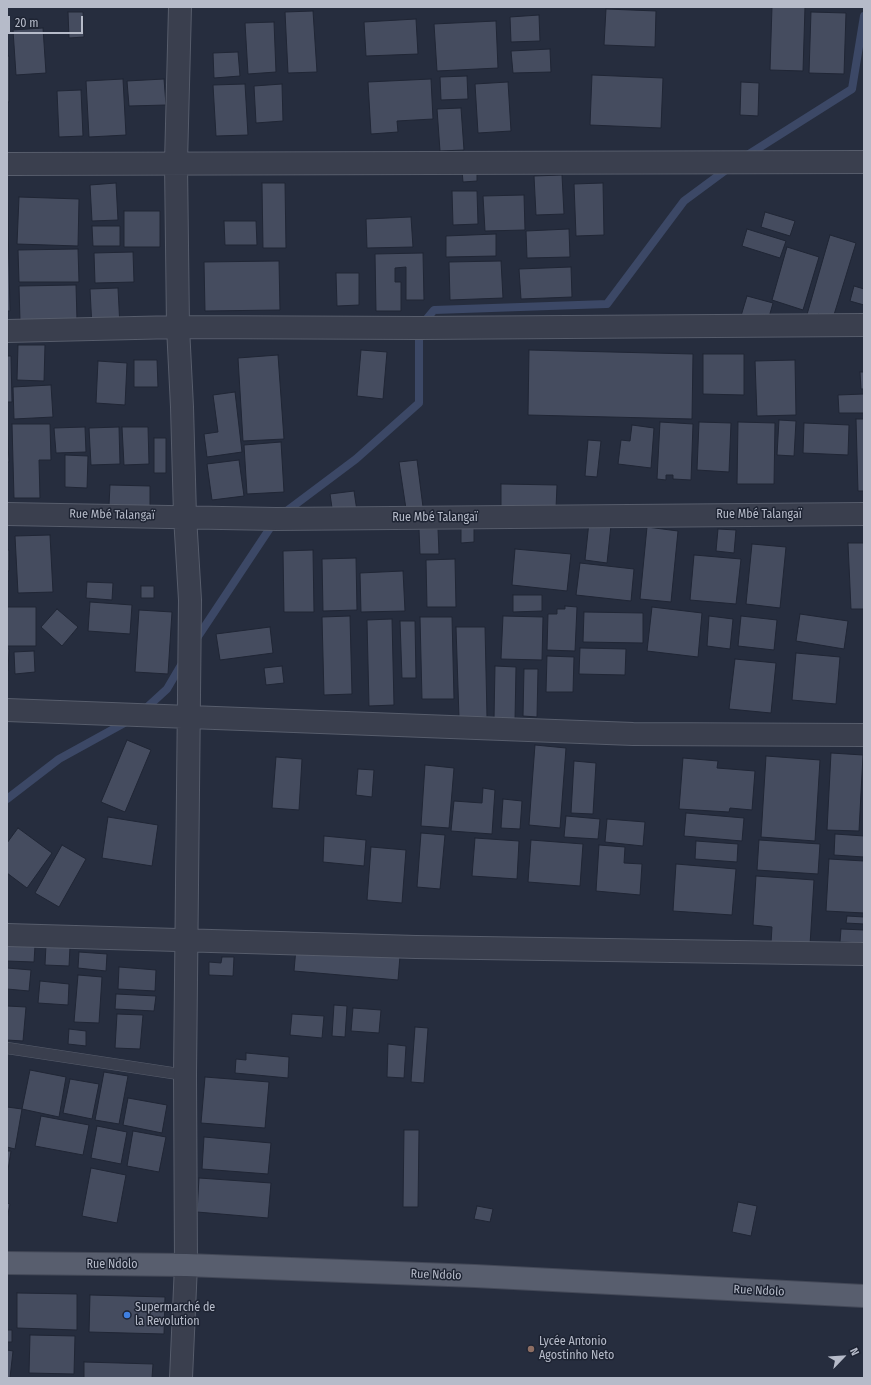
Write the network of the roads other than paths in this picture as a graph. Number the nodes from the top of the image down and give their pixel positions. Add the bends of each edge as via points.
1 (180, 7) edge
2 (864, 162) edge
3 (176, 163) junction
4 (7, 164) edge
5 (864, 325) edge
6 (178, 328) junction
7 (7, 331) edge
8 (7, 514) edge
9 (864, 514) edge
10 (184, 516) junction
11 (7, 710) edge
12 (189, 718) junction
13 (864, 735) edge
14 (7, 935) edge
15 (187, 940) junction
16 (864, 954) edge
17 (7, 1048) edge
18 (185, 1075) junction
19 (7, 1263) edge
20 (186, 1265) junction
21 (864, 1296) edge
22 (181, 1378) edge

1 - 3 street
2 - 3 street
3 - 4 street
3 - 6 street
5 - 6 street
6 - 7 street
6 - 10 street
8 - 10 street, Rue Mbé Talangaï
9 - 10 street, Rue Mbé Talangaï via 276,519
10 - 12 street via 190,600
11 - 12 street
12 - 13 street via 633,734
12 - 15 street
14 - 15 street
15 - 16 street via 416,947
15 - 18 street
17 - 18 lane
18 - 20 street
19 - 20 main road, Rue Ndolo
20 - 21 main road, Rue Ndolo via 475,1276
20 - 22 street

